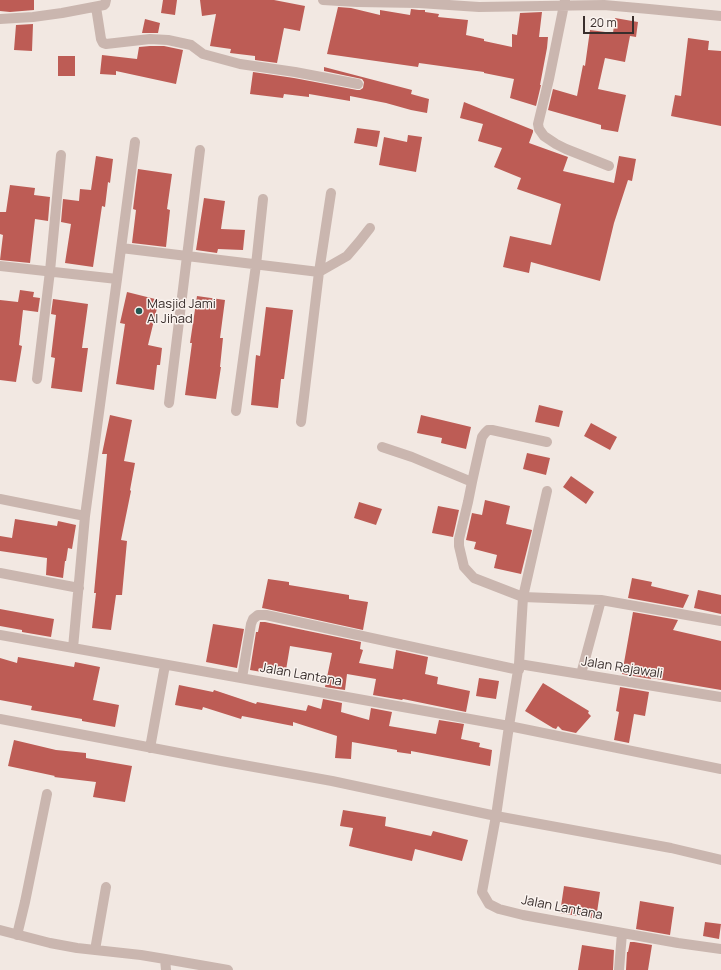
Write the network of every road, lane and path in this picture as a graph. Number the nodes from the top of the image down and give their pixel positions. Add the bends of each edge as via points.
1 (106, 0) edge
2 (323, 0) edge
3 (383, 1) edge
4 (565, 3) edge
5 (480, 4) edge
6 (96, 7) junction
7 (721, 16) edge
8 (0, 20) edge
9 (358, 84) dead end
10 (135, 142) dead end
11 (200, 150) dead end
12 (61, 155) dead end
13 (609, 166) dead end
14 (331, 193) dead end
15 (263, 199) dead end
16 (370, 228) dead end
17 (121, 248) junction
18 (187, 256) junction
19 (256, 265) junction
20 (0, 266) edge
21 (50, 272) junction
22 (319, 272) junction
23 (117, 279) junction
24 (37, 379) dead end
25 (169, 403) dead end
26 (236, 411) dead end
27 (301, 422) dead end
28 (548, 442) dead end
29 (382, 447) dead end
30 (472, 482) junction
31 (548, 491) dead end
32 (0, 500) edge
33 (85, 516) junction
34 (0, 573) edge
35 (79, 588) junction
36 (523, 597) junction
37 (600, 600) junction
38 (721, 621) edge
39 (0, 635) edge
40 (73, 648) junction
41 (165, 664) junction
42 (519, 667) junction
43 (581, 674) junction
44 (242, 678) junction
45 (721, 697) edge
46 (0, 719) edge
47 (509, 726) junction
48 (150, 748) junction
49 (721, 769) edge
50 (47, 794) dead end
51 (496, 816) junction
52 (721, 860) edge
53 (106, 887) dead end
54 (0, 930) edge
55 (622, 933) junction
56 (16, 935) junction
57 (721, 949) edge
58 (95, 950) junction
59 (165, 959) junction
60 (166, 970) edge
61 (228, 970) edge
62 (619, 970) edge

1 - 6 street via 104,5
2 - 3 street
3 - 5 street
4 - 5 street via 516,7
4 - 7 street
4 - 13 street via 538,124 539,130 556,144
6 - 8 street
6 - 9 street via 101,39 106,44 150,39 168,40 190,45 204,54 240,64
10 - 17 street
11 - 18 street
12 - 21 street
14 - 22 street
15 - 19 street
16 - 22 street via 346,256
17 - 18 street
17 - 23 street
18 - 19 street
18 - 25 street
19 - 22 street
19 - 26 street
20 - 21 street
21 - 23 street
21 - 24 street
22 - 27 street
23 - 33 street
28 - 30 street via 488,430 482,437
29 - 30 street
30 - 36 street via 459,539 464,567 474,578
31 - 36 street
32 - 33 street
33 - 35 street
34 - 35 street
35 - 40 street
36 - 37 street
36 - 42 street
37 - 38 street
37 - 43 street
39 - 40 street, Jalan Lantana
40 - 41 street, Jalan Lantana
41 - 44 street, Jalan Lantana
41 - 48 street
42 - 43 street, Jalan Rajawali
42 - 44 street, Jalan Rajawali via 258,615 251,624
42 - 47 street
43 - 45 street, Jalan Rajawali
44 - 47 street, Jalan Lantana
46 - 48 street
47 - 49 street
47 - 51 street, Jalan Lantana
48 - 51 street via 332,781
50 - 56 street
51 - 52 street
51 - 55 street, Jalan Lantana via 482,892 489,904 523,915
53 - 58 street
54 - 56 street
55 - 57 street, Jalan Lantana
55 - 62 street
56 - 58 street
58 - 59 street
59 - 60 street
59 - 61 street

